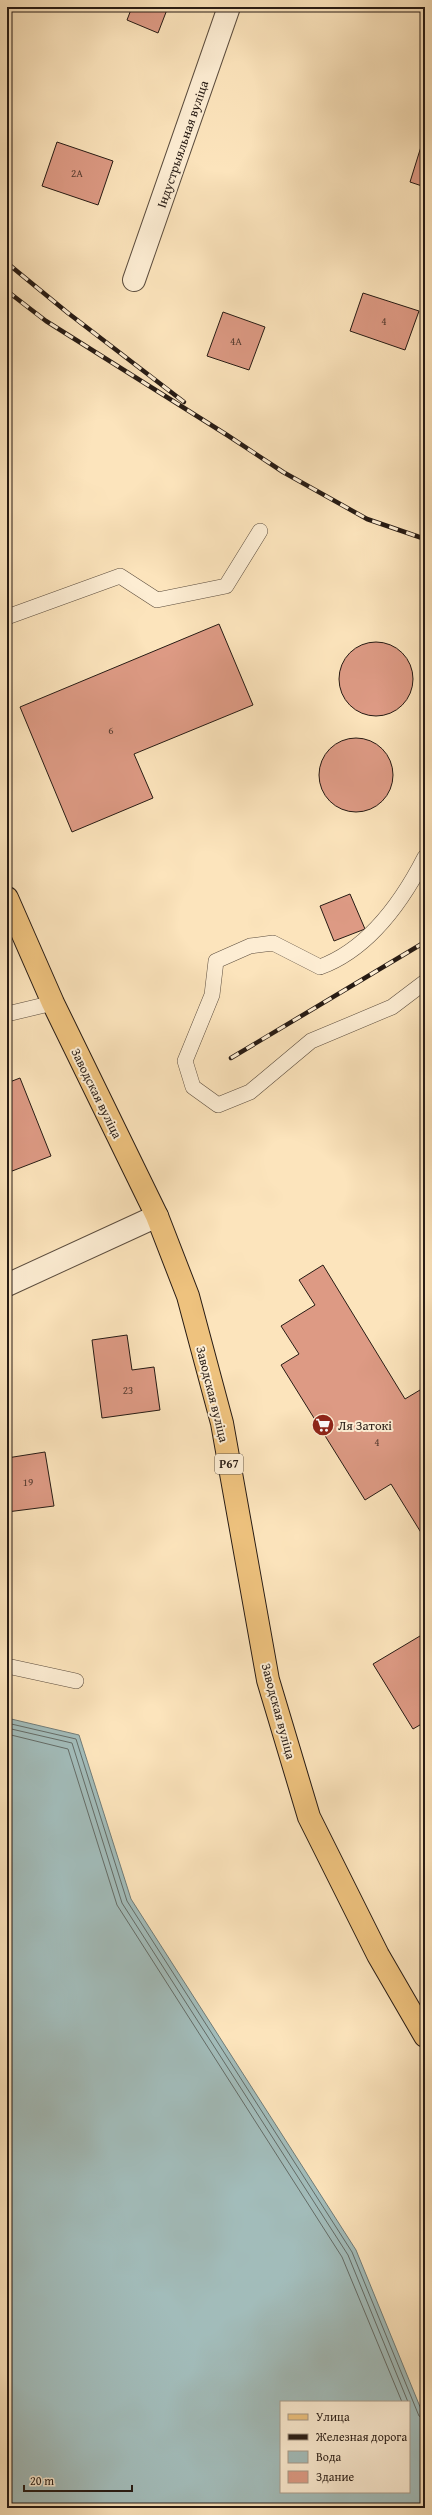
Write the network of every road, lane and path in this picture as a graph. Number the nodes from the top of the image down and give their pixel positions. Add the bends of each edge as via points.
1 (229, 7) edge
2 (134, 280) dead end
3 (260, 531) dead end
4 (7, 617) edge
5 (425, 857) edge
6 (7, 898) edge
7 (425, 982) edge
8 (53, 1003) junction
9 (7, 1014) edge
10 (157, 1216) junction
11 (7, 1286) edge
12 (7, 1666) edge
13 (76, 1681) dead end
14 (425, 2036) edge

1 - 2 street, Індустрыяльная вуліца
3 - 4 lane via 226,586 157,600 120,576
5 - 7 lane via 413,881 381,925 336,961 320,968 273,943 250,946 216,961 212,995 185,1061 193,1087 218,1105 250,1092 311,1041 392,1008
6 - 8 main road, Заводская вуліца / Р67
8 - 9 lane
8 - 10 main road, Заводская вуліца / Р67
10 - 11 street
10 - 14 main road, Заводская вуліца / Р67 via 188,1296 222,1423 268,1680 309,1818 378,1955
12 - 13 lane

